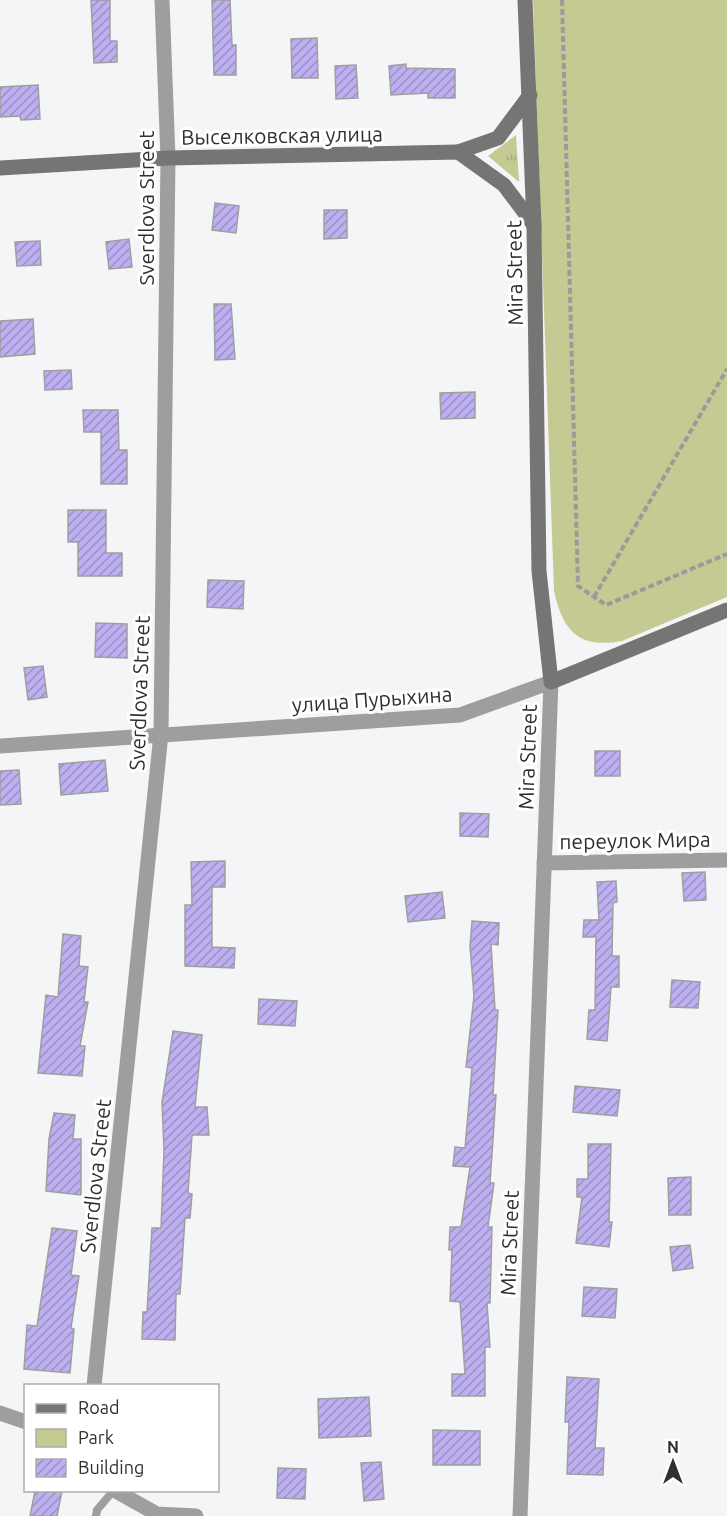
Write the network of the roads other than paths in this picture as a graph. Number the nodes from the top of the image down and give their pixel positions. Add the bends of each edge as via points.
1 (162, 0) edge
2 (525, 0) edge
3 (530, 95) junction
4 (458, 152) junction
5 (168, 158) junction
6 (0, 168) edge
7 (534, 225) junction
8 (727, 610) edge
9 (551, 682) junction
10 (161, 734) junction
11 (0, 746) edge
12 (727, 860) edge
13 (544, 863) junction
14 (94, 1384) edge
15 (0, 1413) edge
16 (24, 1421) edge
17 (113, 1492) edge
18 (116, 1492) edge
19 (96, 1516) edge
20 (196, 1516) edge
21 (520, 1516) edge

1 - 5 street, Sverdlova Street
2 - 3 street, Mira Street
3 - 4 street, Выселковская улица via 498,138
3 - 7 street, Mira Street
4 - 5 street, Выселковская улица
4 - 7 street via 504,184
5 - 6 street, Выселковская улица
5 - 10 street, Sverdlova Street
7 - 9 street, Mira Street via 539,571
8 - 9 street, улица Пурыхина
9 - 10 street, улица Пурыхина via 460,715
9 - 13 street, Mira Street
10 - 11 street, улица Пурыхина
10 - 14 street, Sverdlova Street
12 - 13 street, переулок Мира
13 - 21 street, Mira Street
15 - 16 street
17 - 19 lane
18 - 20 street via 157,1514

